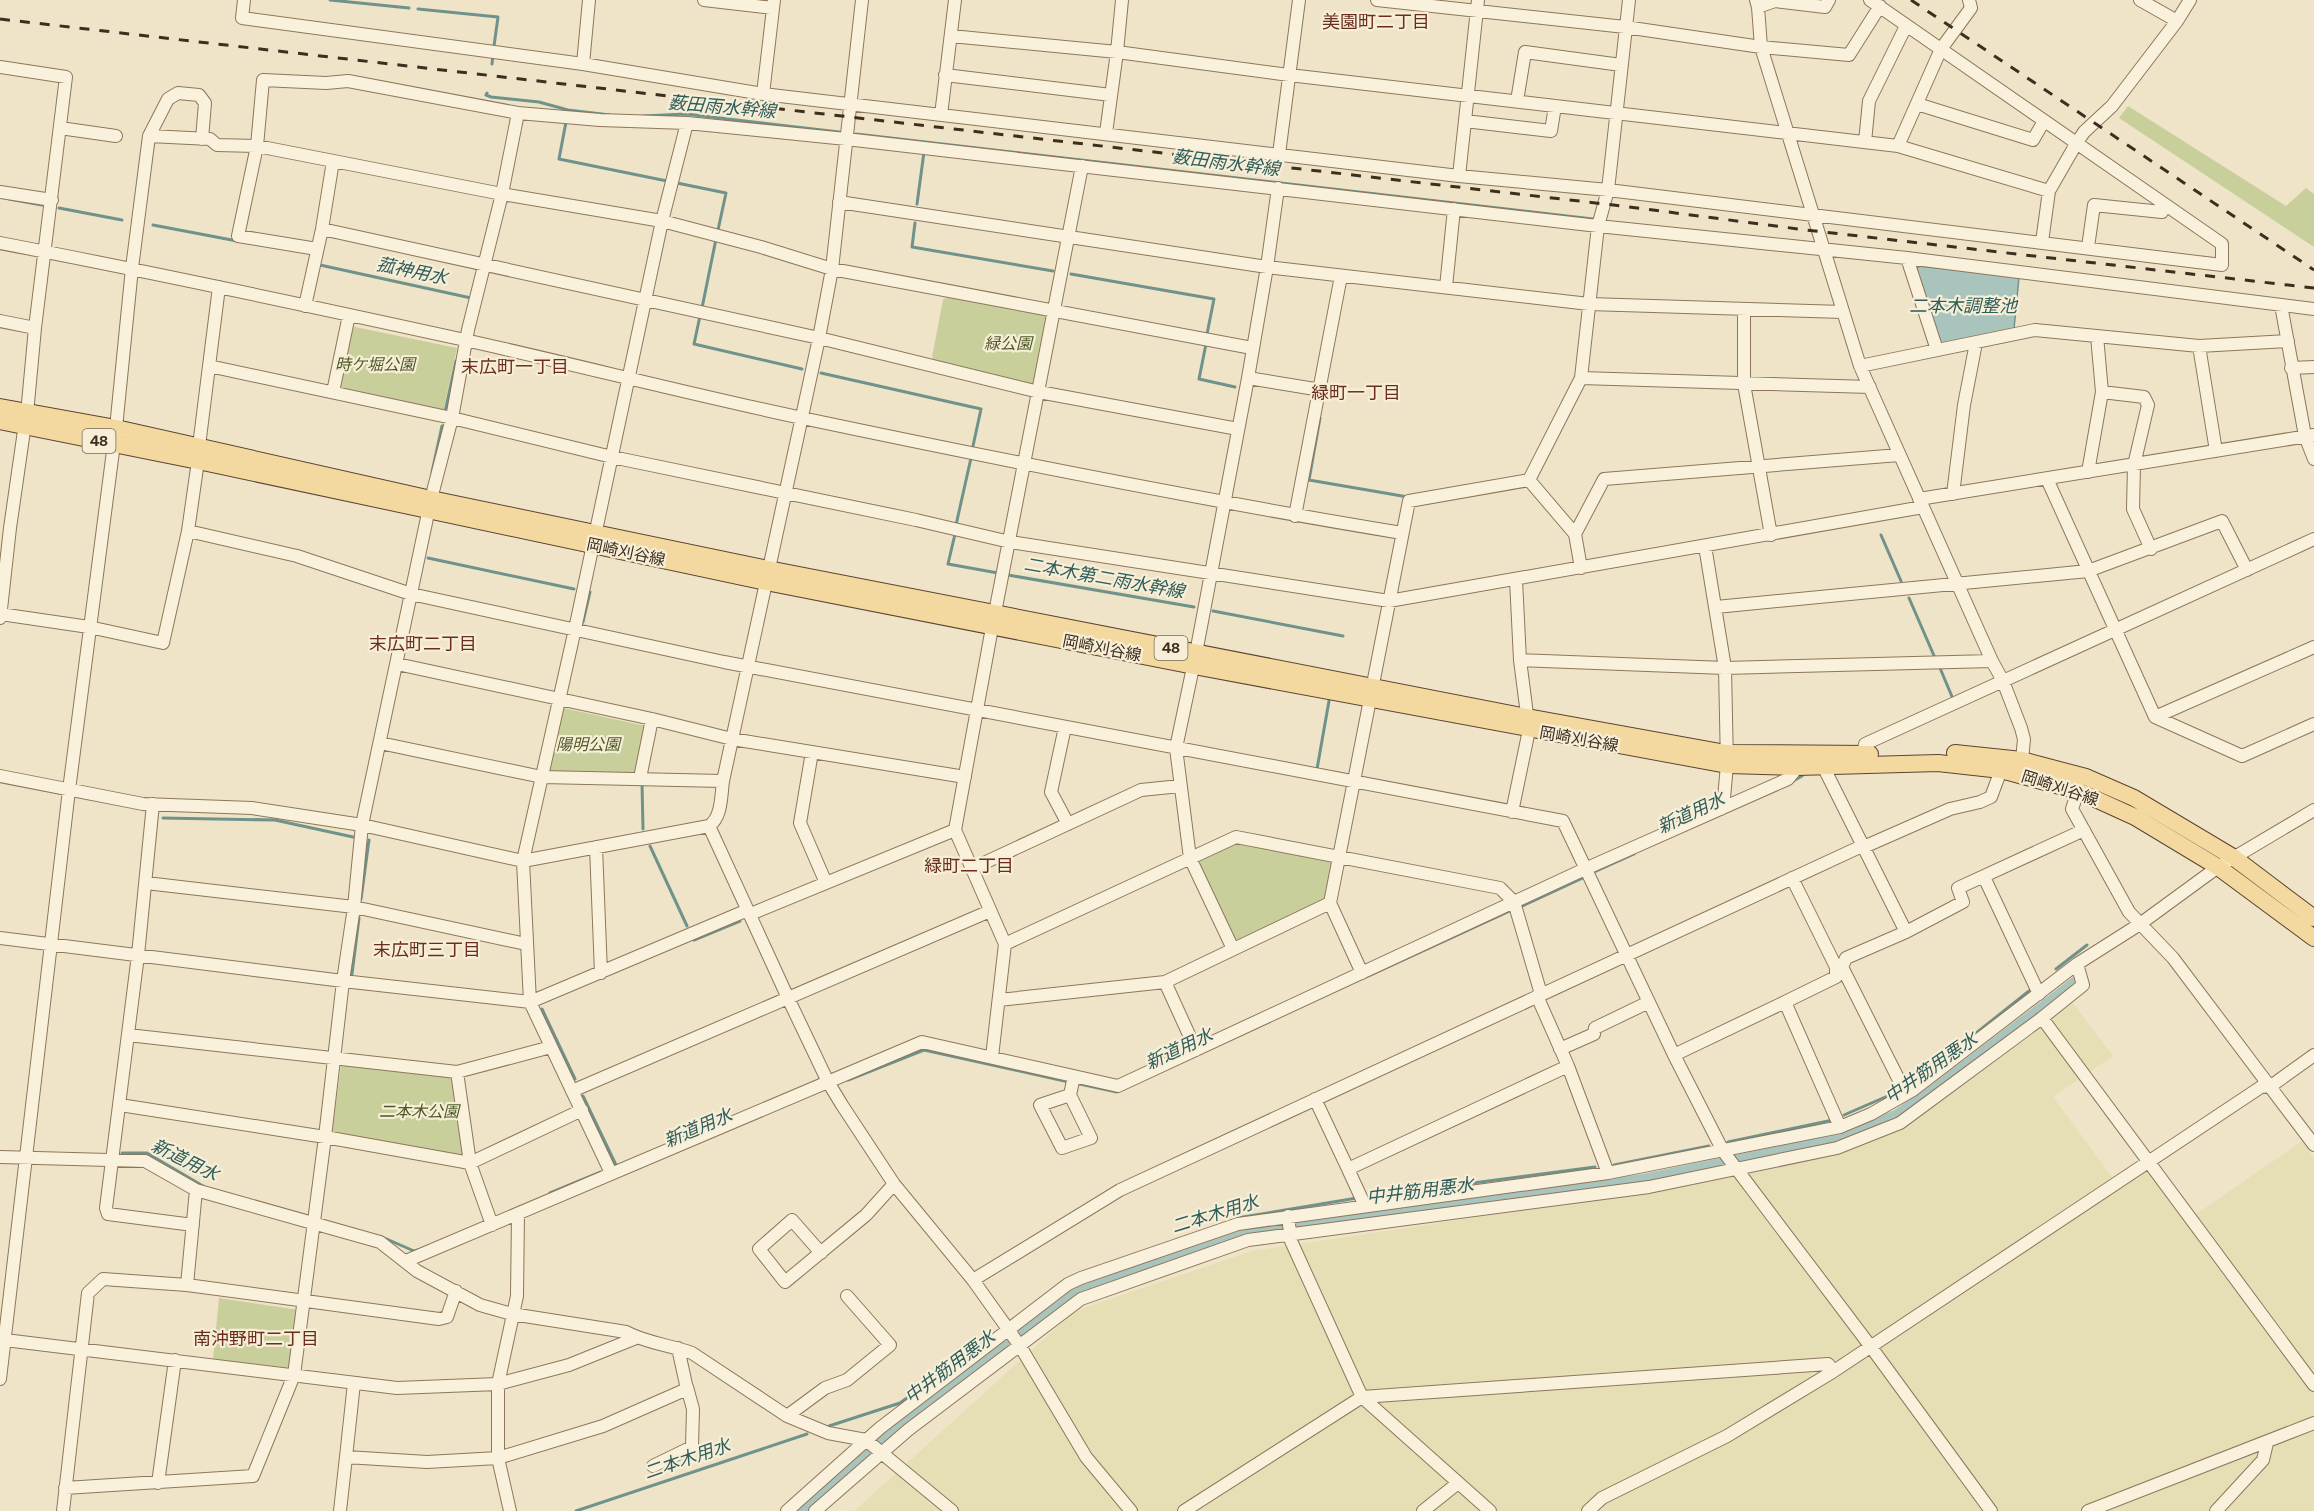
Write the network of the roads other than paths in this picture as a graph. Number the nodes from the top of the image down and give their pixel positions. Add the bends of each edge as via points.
1 (244, 0) edge
2 (589, 0) edge
3 (704, 0) edge
4 (862, 0) edge
5 (955, 0) edge
6 (1122, 0) edge
7 (1299, 0) edge
8 (1377, 0) edge
9 (1629, 0) edge
10 (1829, 0) edge
11 (1970, 0) edge
12 (2140, 0) edge
13 (2190, 0) edge
14 (1757, 3) edge
15 (1875, 3) edge
16 (774, 4) edge
17 (1477, 6) edge
18 (2177, 21) junction
19 (1906, 26) junction
20 (1625, 27) junction
21 (951, 36) junction
22 (1761, 47) junction
23 (1941, 49) junction
24 (1117, 52) junction
25 (583, 64) junction
26 (1621, 65) junction
27 (0, 67) edge
28 (945, 75) junction
29 (1289, 75) junction
30 (763, 94) junction
31 (1111, 95) junction
32 (1467, 96) junction
33 (1517, 101) junction
34 (849, 104) junction
35 (1917, 104) junction
36 (1555, 106) junction
37 (518, 113) junction
38 (1617, 113) junction
39 (941, 115) junction
40 (1465, 121) junction
41 (2044, 121) junction
42 (687, 123) junction
43 (60, 128) junction
44 (1106, 133) junction
45 (1788, 133) junction
46 (116, 136) dead end
47 (149, 136) junction
48 (846, 138) junction
49 (202, 139) junction
50 (1865, 142) junction
51 (2076, 144) junction
52 (257, 146) junction
53 (1898, 146) junction
54 (1279, 154) junction
55 (333, 161) junction
56 (1082, 166) junction
57 (1459, 176) junction
58 (1278, 188) junction
59 (1608, 190) junction
60 (2049, 190) junction
61 (0, 192) edge
62 (502, 194) junction
63 (52, 200) junction
64 (839, 202) junction
65 (2166, 205) junction
66 (1454, 209) junction
67 (1815, 217) junction
68 (662, 221) junction
69 (1598, 226) junction
70 (322, 229) junction
71 (1069, 236) junction
72 (2042, 242) junction
73 (0, 243) edge
74 (2088, 247) junction
75 (317, 249) junction
76 (1825, 250) junction
77 (44, 252) junction
78 (1907, 258) junction
79 (484, 265) junction
80 (1267, 267) junction
81 (132, 268) junction
82 (832, 269) junction
83 (1341, 276) junction
84 (219, 287) junction
85 (1446, 287) junction
86 (646, 301) junction
87 (1589, 304) junction
88 (2281, 305) junction
89 (305, 306) junction
90 (1744, 309) junction
91 (2314, 309) edge
92 (1055, 311) junction
93 (1843, 312) junction
94 (349, 315) junction
95 (0, 321) edge
96 (35, 328) junction
97 (2097, 336) junction
98 (819, 338) junction
99 (466, 340) junction
100 (2288, 341) junction
101 (1976, 343) junction
102 (2199, 346) junction
103 (1252, 348) junction
104 (1937, 350) junction
105 (209, 366) junction
106 (1860, 366) junction
107 (2314, 367) edge
108 (2291, 368) junction
109 (1248, 378) junction
110 (1581, 378) junction
111 (629, 379) junction
112 (1744, 384) junction
113 (1870, 387) junction
114 (1321, 390) junction
115 (333, 392) junction
116 (1039, 392) junction
117 (2102, 392) junction
118 (0, 407) edge
119 (25, 418) junction
120 (452, 418) junction
121 (802, 418) junction
122 (0, 421) edge
123 (1238, 429) junction
124 (115, 436) junction
125 (2310, 436) edge
126 (2216, 451) junction
127 (198, 454) junction
128 (1899, 455) junction
129 (612, 457) junction
130 (2314, 459) edge
131 (1025, 464) junction
132 (2134, 465) junction
133 (1758, 466) junction
134 (2088, 472) junction
135 (2047, 479) junction
136 (1529, 480) junction
137 (785, 492) junction
138 (1953, 494) junction
139 (1225, 501) junction
140 (1921, 503) junction
141 (430, 505) junction
142 (1295, 516) junction
143 (5, 527) edge
144 (188, 531) junction
145 (1402, 533) junction
146 (1575, 534) junction
147 (1771, 535) junction
148 (594, 538) junction
149 (2314, 540) edge
150 (1010, 542) junction
151 (1705, 546) junction
152 (2151, 549) junction
153 (1581, 568) junction
154 (2247, 570) junction
155 (2088, 571) junction
156 (1210, 572) junction
157 (767, 576) junction
158 (1516, 580) junction
159 (1958, 584) junction
160 (411, 594) junction
161 (1389, 601) junction
162 (1716, 607) junction
163 (0, 614) edge
164 (0, 618) edge
165 (994, 620) junction
166 (89, 627) junction
167 (575, 629) junction
168 (2114, 630) junction
169 (2314, 647) edge
170 (1195, 660) junction
171 (1520, 660) junction
172 (1992, 661) junction
173 (397, 663) junction
174 (748, 667) junction
175 (1725, 668) junction
176 (2003, 681) junction
177 (1371, 692) junction
178 (559, 698) junction
179 (976, 711) junction
180 (2155, 717) junction
181 (652, 719) junction
182 (1528, 723) junction
183 (2314, 724) edge
184 (1065, 727) junction
185 (732, 739) junction
186 (380, 743) junction
187 (1176, 748) junction
188 (812, 752) junction
189 (1863, 754) junction
190 (1726, 759) junction
191 (2022, 760) junction
192 (1823, 766) junction
193 (1798, 767) junction
194 (2001, 770) junction
195 (0, 776) edge
196 (542, 777) junction
197 (964, 777) junction
198 (640, 778) junction
199 (723, 781) junction
200 (1355, 782) junction
201 (1180, 786) junction
202 (69, 790) junction
203 (2078, 790) junction
204 (153, 804) junction
205 (1721, 809) junction
206 (2314, 810) edge
207 (1512, 812) junction
208 (1068, 824) junction
209 (362, 825) junction
210 (709, 826) junction
211 (955, 830) junction
212 (2084, 830) junction
213 (1862, 846) junction
214 (596, 847) junction
215 (1340, 855) junction
216 (2233, 857) junction
217 (1190, 858) junction
218 (523, 861) junction
219 (2218, 867) junction
220 (971, 869) junction
221 (1585, 869) junction
222 (1984, 877) junction
223 (1792, 878) junction
224 (146, 883) junction
225 (826, 883) junction
226 (1514, 902) junction
227 (1330, 903) junction
228 (354, 907) junction
229 (990, 911) junction
230 (748, 912) junction
231 (2314, 918) edge
232 (2140, 924) junction
233 (1906, 932) junction
234 (0, 938) edge
235 (2314, 938) edge
236 (526, 944) junction
237 (1005, 944) junction
238 (51, 945) junction
239 (1233, 949) junction
240 (138, 955) junction
241 (1627, 955) junction
242 (2078, 964) junction
243 (1839, 967) junction
244 (602, 973) junction
245 (1362, 973) junction
246 (343, 981) junction
247 (1165, 982) junction
248 (2039, 994) junction
249 (1539, 995) junction
250 (788, 998) junction
251 (999, 1000) junction
252 (530, 1002) junction
253 (1649, 1002) junction
254 (1785, 1002) junction
255 (2042, 1018) junction
256 (128, 1035) junction
257 (551, 1047) junction
258 (1560, 1048) junction
259 (1196, 1050) junction
260 (1674, 1055) junction
261 (2314, 1055) edge
262 (992, 1057) junction
263 (335, 1058) junction
264 (1568, 1066) junction
265 (457, 1072) junction
266 (828, 1082) junction
267 (1072, 1084) junction
268 (2271, 1086) junction
269 (572, 1090) junction
270 (1910, 1092) junction
271 (1316, 1100) junction
272 (120, 1105) junction
273 (1924, 1107) junction
274 (582, 1110) junction
275 (1840, 1127) junction
276 (325, 1137) junction
277 (2312, 1137) edge
278 (1723, 1151) junction
279 (0, 1157) edge
280 (26, 1158) junction
281 (112, 1159) junction
282 (2149, 1161) junction
283 (470, 1163) junction
284 (1348, 1169) junction
285 (1735, 1170) junction
286 (611, 1173) junction
287 (1608, 1173) junction
288 (894, 1184) junction
289 (196, 1191) junction
290 (1365, 1206) junction
291 (518, 1214) junction
292 (1288, 1216) junction
293 (313, 1224) junction
294 (193, 1225) junction
295 (492, 1225) junction
296 (1290, 1234) junction
297 (821, 1253) junction
298 (406, 1261) junction
299 (973, 1280) junction
300 (187, 1285) junction
301 (456, 1291) junction
302 (847, 1296) dead end
303 (303, 1301) junction
304 (512, 1314) junction
305 (636, 1338) junction
306 (1014, 1339) junction
307 (5, 1340) junction
308 (1870, 1347) junction
309 (80, 1348) junction
310 (678, 1348) junction
311 (175, 1360) junction
312 (1834, 1371) junction
313 (294, 1374) junction
314 (0, 1379) edge
315 (354, 1383) junction
316 (498, 1384) junction
317 (2314, 1385) edge
318 (687, 1387) junction
319 (1362, 1397) junction
320 (787, 1416) junction
321 (2314, 1423) edge
322 (866, 1440) junction
323 (2267, 1443) junction
324 (881, 1452) junction
325 (346, 1457) junction
326 (498, 1458) junction
327 (654, 1466) dead end
328 (158, 1483) junction
329 (1458, 1483) junction
330 (65, 1488) junction
331 (63, 1511) edge
332 (340, 1511) edge
333 (510, 1511) edge
334 (787, 1511) edge
335 (814, 1511) edge
336 (952, 1511) edge
337 (1131, 1511) edge
338 (1184, 1511) edge
339 (1423, 1511) edge
340 (1490, 1511) edge
341 (1588, 1511) edge
342 (1990, 1511) edge
343 (2088, 1511) edge
344 (2216, 1511) edge

1 - 25 street via 242,18
2 - 25 street
3 - 16 street
4 - 34 street
5 - 21 street
6 - 24 street
7 - 29 street
8 - 17 street
9 - 20 street
10 - 14 street via 1825,7 1775,1
11 - 23 street via 1971,8
12 - 18 street
13 - 18 street
14 - 22 street
15 - 19 street
15 - 22 street via 1849,55
16 - 30 street
17 - 20 street
17 - 32 street
18 - 51 street via 2112,106
19 - 23 street
19 - 50 street via 1869,101
20 - 22 street
20 - 26 street
21 - 24 street
21 - 28 street
22 - 45 street
23 - 35 street
23 - 41 street
24 - 29 street
24 - 31 street
25 - 30 street
26 - 33 street via 1525,52
26 - 38 street
27 - 43 street via 66,77
28 - 31 street
28 - 39 street
29 - 32 street
29 - 54 street
30 - 34 street
31 - 44 street
32 - 33 street
32 - 40 street
33 - 36 street
34 - 39 street
34 - 48 street
35 - 41 street via 2033,140
35 - 53 street
36 - 38 street
36 - 40 street via 1551,131
37 - 42 street
37 - 52 street via 348,81 263,80
37 - 62 street
38 - 45 street
38 - 59 street
39 - 44 street
40 - 57 street
41 - 51 street
42 - 48 street
42 - 68 street
43 - 46 street
43 - 63 street
44 - 54 street
45 - 50 street
45 - 67 street
47 - 49 street
47 - 49 street via 168,99 178,93 199,95 205,102
47 - 81 street
48 - 56 street
48 - 64 street
49 - 52 street via 210,139 217,146
50 - 53 street
51 - 60 street
51 - 65 street
52 - 55 street
52 - 75 street via 238,236
53 - 60 street
54 - 57 street
55 - 62 street
55 - 70 street
56 - 58 street
56 - 71 street
57 - 59 street
58 - 66 street
58 - 80 street
59 - 67 street
59 - 69 street
60 - 72 street
61 - 63 street
62 - 68 street
62 - 79 street
63 - 77 street
64 - 71 street
64 - 82 street
65 - 74 street via 2162,212 2094,206
65 - 74 street via 2222,244 2222,265
66 - 69 street
66 - 85 street
67 - 72 street
67 - 76 street
68 - 82 street
68 - 86 street
69 - 76 street
69 - 87 street
70 - 75 street
70 - 79 street
71 - 80 street
71 - 92 street
72 - 74 street
73 - 77 street
75 - 89 street
76 - 78 street
76 - 93 street
77 - 81 street
77 - 96 street
78 - 88 street
78 - 104 street
79 - 86 street
79 - 99 street
80 - 83 street
80 - 103 street
81 - 84 street
81 - 124 street
82 - 92 street
82 - 98 street
83 - 85 street
83 - 114 street
84 - 89 street
84 - 105 street
85 - 87 street
86 - 98 street
86 - 111 street
87 - 90 street
87 - 110 street
88 - 91 street
88 - 100 street
89 - 94 street
90 - 93 street
90 - 112 street
92 - 103 street
92 - 116 street
93 - 106 street
94 - 99 street
94 - 115 street
95 - 96 street
96 - 119 street
97 - 101 street via 2035,330
97 - 102 street
97 - 117 street
98 - 116 street
98 - 121 street
99 - 111 street
99 - 120 street
100 - 102 street
100 - 108 street
101 - 104 street
101 - 138 street
102 - 126 street
103 - 109 street
104 - 106 street
105 - 115 street
105 - 127 street
106 - 113 street
107 - 108 street
108 - 125 street
109 - 114 street
109 - 123 street
110 - 112 street
110 - 136 street
111 - 121 street
111 - 129 street
112 - 113 street
112 - 133 street
113 - 128 street
114 - 142 street
115 - 120 street
116 - 123 street
116 - 131 street
117 - 132 street via 2144,397 2148,405
117 - 134 street
118 - 119 main road, 岡崎刈谷線 / 48
119 - 122 main road, 岡崎刈谷線 / 48
119 - 124 main road, 岡崎刈谷線 / 48
119 - 143 street
120 - 129 street
120 - 141 street
121 - 131 street
121 - 137 street
123 - 139 street
124 - 127 main road, 岡崎刈谷線 / 48
124 - 166 street
125 - 126 street
125 - 130 street
126 - 132 street
127 - 141 main road, 岡崎刈谷線 / 48
127 - 144 street
128 - 133 street
128 - 140 street
129 - 137 street
129 - 148 street
131 - 139 street
131 - 150 street
132 - 134 street
132 - 152 street via 2133,509
133 - 146 street via 1604,479
133 - 147 street
134 - 135 street
135 - 138 street
135 - 155 street
136 - 145 street via 1408,501
136 - 146 street
137 - 150 street
137 - 157 street
138 - 140 street
139 - 142 street
139 - 156 street
140 - 147 street
140 - 159 street
141 - 148 main road, 岡崎刈谷線 / 48
141 - 160 street
142 - 145 street
143 - 163 street
144 - 160 street via 297,556
144 - 166 street via 162,643
145 - 161 street
146 - 153 street
147 - 151 street
148 - 157 main road, 岡崎刈谷線 / 48
148 - 167 street
149 - 154 street
150 - 156 street
150 - 165 street
151 - 153 street
151 - 162 street
152 - 154 street via 2222,521
152 - 155 street
153 - 158 street
154 - 168 street
155 - 159 street
155 - 168 street
156 - 161 street
156 - 170 street
157 - 165 main road, 岡崎刈谷線 / 48
157 - 174 street
158 - 161 street
158 - 171 street
159 - 162 street
159 - 172 street
160 - 167 street
160 - 173 street
161 - 177 street
162 - 175 street
163 - 164 street
163 - 166 street
165 - 170 main road, 岡崎刈谷線 / 48
165 - 179 street
166 - 202 street
167 - 174 street
167 - 178 street
168 - 176 street
168 - 180 street
169 - 180 street
170 - 177 main road, 岡崎刈谷線 / 48
170 - 187 street
171 - 175 street
171 - 182 street
172 - 175 street
172 - 176 street
173 - 178 street
173 - 186 street
174 - 179 street
174 - 185 street
175 - 190 street
176 - 189 street via 1865,744
176 - 191 street via 2024,739
177 - 182 main road, 岡崎刈谷線 / 48
177 - 200 street
178 - 181 street
178 - 196 street
179 - 184 street
179 - 197 street
180 - 183 street via 2242,756
181 - 185 street
181 - 198 street
182 - 190 main road, 岡崎刈谷線 / 48
182 - 207 street
184 - 187 street
184 - 208 street via 1051,792
185 - 188 street
185 - 199 street
186 - 196 street
186 - 209 street
187 - 200 street
187 - 201 street
188 - 197 street
188 - 225 street via 800,823
189 - 190 main road, 岡崎刈谷線 / 48
189 - 191 main road, 岡崎刈谷線 / 48 via 1951,753
190 - 193 main road, 岡崎刈谷線 / 48
190 - 205 street
191 - 216 main road, 岡崎刈谷線 / 48 via 2086,777 2134,798
192 - 193 main road, 岡崎刈谷線 / 48
192 - 194 main road, 岡崎刈谷線 / 48 via 1938,763
192 - 213 street
193 - 205 street via 1788,779
194 - 203 main road, 岡崎刈谷線 / 48
194 - 213 street via 1990,797 1950,809
195 - 202 street
196 - 198 street
196 - 218 street
197 - 211 street
198 - 199 street
199 - 210 street via 718,816
200 - 207 street
200 - 215 street
201 - 208 street via 1141,790
201 - 217 street
202 - 204 street
202 - 238 street
203 - 212 street via 2072,809
203 - 219 main road, 岡崎刈谷線 / 48 via 2135,817
204 - 209 street via 252,808
204 - 224 street
205 - 221 street
206 - 216 street
207 - 221 street via 1563,821
208 - 220 street
209 - 218 street
209 - 228 street
210 - 214 street
210 - 230 street
211 - 220 street
211 - 225 street
212 - 222 street
212 - 232 street via 2129,912
213 - 223 street
213 - 233 street
214 - 218 street
214 - 244 street
215 - 217 street via 1236,837
215 - 226 street via 1500,888
215 - 227 street
216 - 219 street
216 - 231 main road, 岡崎刈谷線 / 48
217 - 237 street
217 - 239 street
218 - 236 street
219 - 232 street
219 - 235 main road, 岡崎刈谷線 / 48
220 - 229 street
221 - 226 street
221 - 241 street
222 - 233 street via 1958,888 1963,902
222 - 248 street
223 - 241 street
223 - 243 street
224 - 228 street
224 - 240 street
225 - 230 street
226 - 245 street
226 - 249 street
227 - 239 street
227 - 245 street
228 - 236 street
228 - 246 street
229 - 237 street
229 - 250 street
230 - 244 street
230 - 250 street
232 - 242 street
232 - 268 street via 2173,958
233 - 243 street via 1846,958
234 - 238 street
236 - 252 street
237 - 251 street
238 - 240 street
238 - 280 street
239 - 247 street
240 - 246 street
240 - 256 street
241 - 249 street
241 - 253 street
242 - 248 street
242 - 255 street via 2083,985
243 - 254 street via 1836,977
243 - 270 street
244 - 252 street
245 - 259 street
246 - 252 street
246 - 263 street
247 - 251 street
247 - 259 street
248 - 270 street
249 - 258 street
249 - 271 street
250 - 266 street
250 - 269 street
251 - 262 street
252 - 257 street
253 - 258 street via 1594,1028 1594,1034
253 - 260 street
254 - 260 street
254 - 275 street
255 - 273 street
255 - 282 street
256 - 263 street
256 - 272 street
257 - 265 street
257 - 269 street
258 - 264 street
259 - 267 street via 1118,1086
260 - 278 street
261 - 268 street
262 - 266 street via 922,1042
262 - 267 street
263 - 265 street
263 - 276 street
264 - 284 street
264 - 287 street
265 - 283 street
266 - 286 street
266 - 288 street
267 - 267 street via 1040,1105 1062,1148 1091,1138
268 - 277 street
268 - 282 street via 2261,1087
269 - 274 street
270 - 273 street
270 - 275 street
271 - 284 street
271 - 299 street via 1120,1190
272 - 276 street
272 - 281 street
273 - 285 street via 1900,1123 1837,1148
274 - 283 street
274 - 286 street
275 - 278 street
276 - 283 street
276 - 293 street
278 - 285 street
278 - 287 street
279 - 280 street
280 - 281 street
280 - 307 street
281 - 289 street via 145,1161
281 - 294 street via 108,1214
282 - 308 street
282 - 317 street
283 - 295 street
284 - 290 street
285 - 296 street via 1649,1187
285 - 308 street
286 - 291 street
287 - 290 street
288 - 297 street via 866,1215
288 - 299 street
289 - 293 street
289 - 294 street
290 - 292 street
291 - 295 street
291 - 304 street via 517,1296
292 - 296 street
292 - 306 street via 1238,1224 1081,1278 1068,1284
293 - 298 street via 380,1242
293 - 303 street
294 - 300 street
295 - 298 street
296 - 306 street via 1248,1240 1081,1299
296 - 319 street
297 - 297 street via 785,1282 759,1249 792,1220
298 - 301 street
299 - 306 street
300 - 303 street
300 - 309 street via 103,1279 88,1293
301 - 303 street via 447,1317 439,1319
301 - 304 street via 480,1305
302 - 320 street via 890,1345 847,1380 825,1388
303 - 313 street
304 - 305 street via 626,1332
304 - 316 street
305 - 310 street
305 - 316 street via 569,1365
306 - 322 street
306 - 324 street
306 - 337 street via 1086,1457
307 - 309 street
307 - 314 street
308 - 312 street
308 - 342 street
309 - 311 street
309 - 330 street
310 - 318 street
310 - 320 street via 692,1353
311 - 313 street
311 - 328 street
312 - 319 street via 1828,1364
312 - 341 street via 1727,1436 1602,1498
313 - 315 street
313 - 328 street via 253,1476
315 - 316 street via 397,1388
315 - 325 street
316 - 326 street
318 - 326 street via 603,1426
318 - 327 street via 693,1409 692,1447
319 - 329 street
319 - 338 street
320 - 322 street via 828,1433
321 - 323 street
322 - 324 street
322 - 334 street
323 - 343 street
323 - 344 street via 2263,1460
324 - 335 street
324 - 336 street
325 - 326 street via 427,1462
325 - 332 street
326 - 333 street
328 - 330 street
329 - 339 street
329 - 340 street
330 - 331 street

